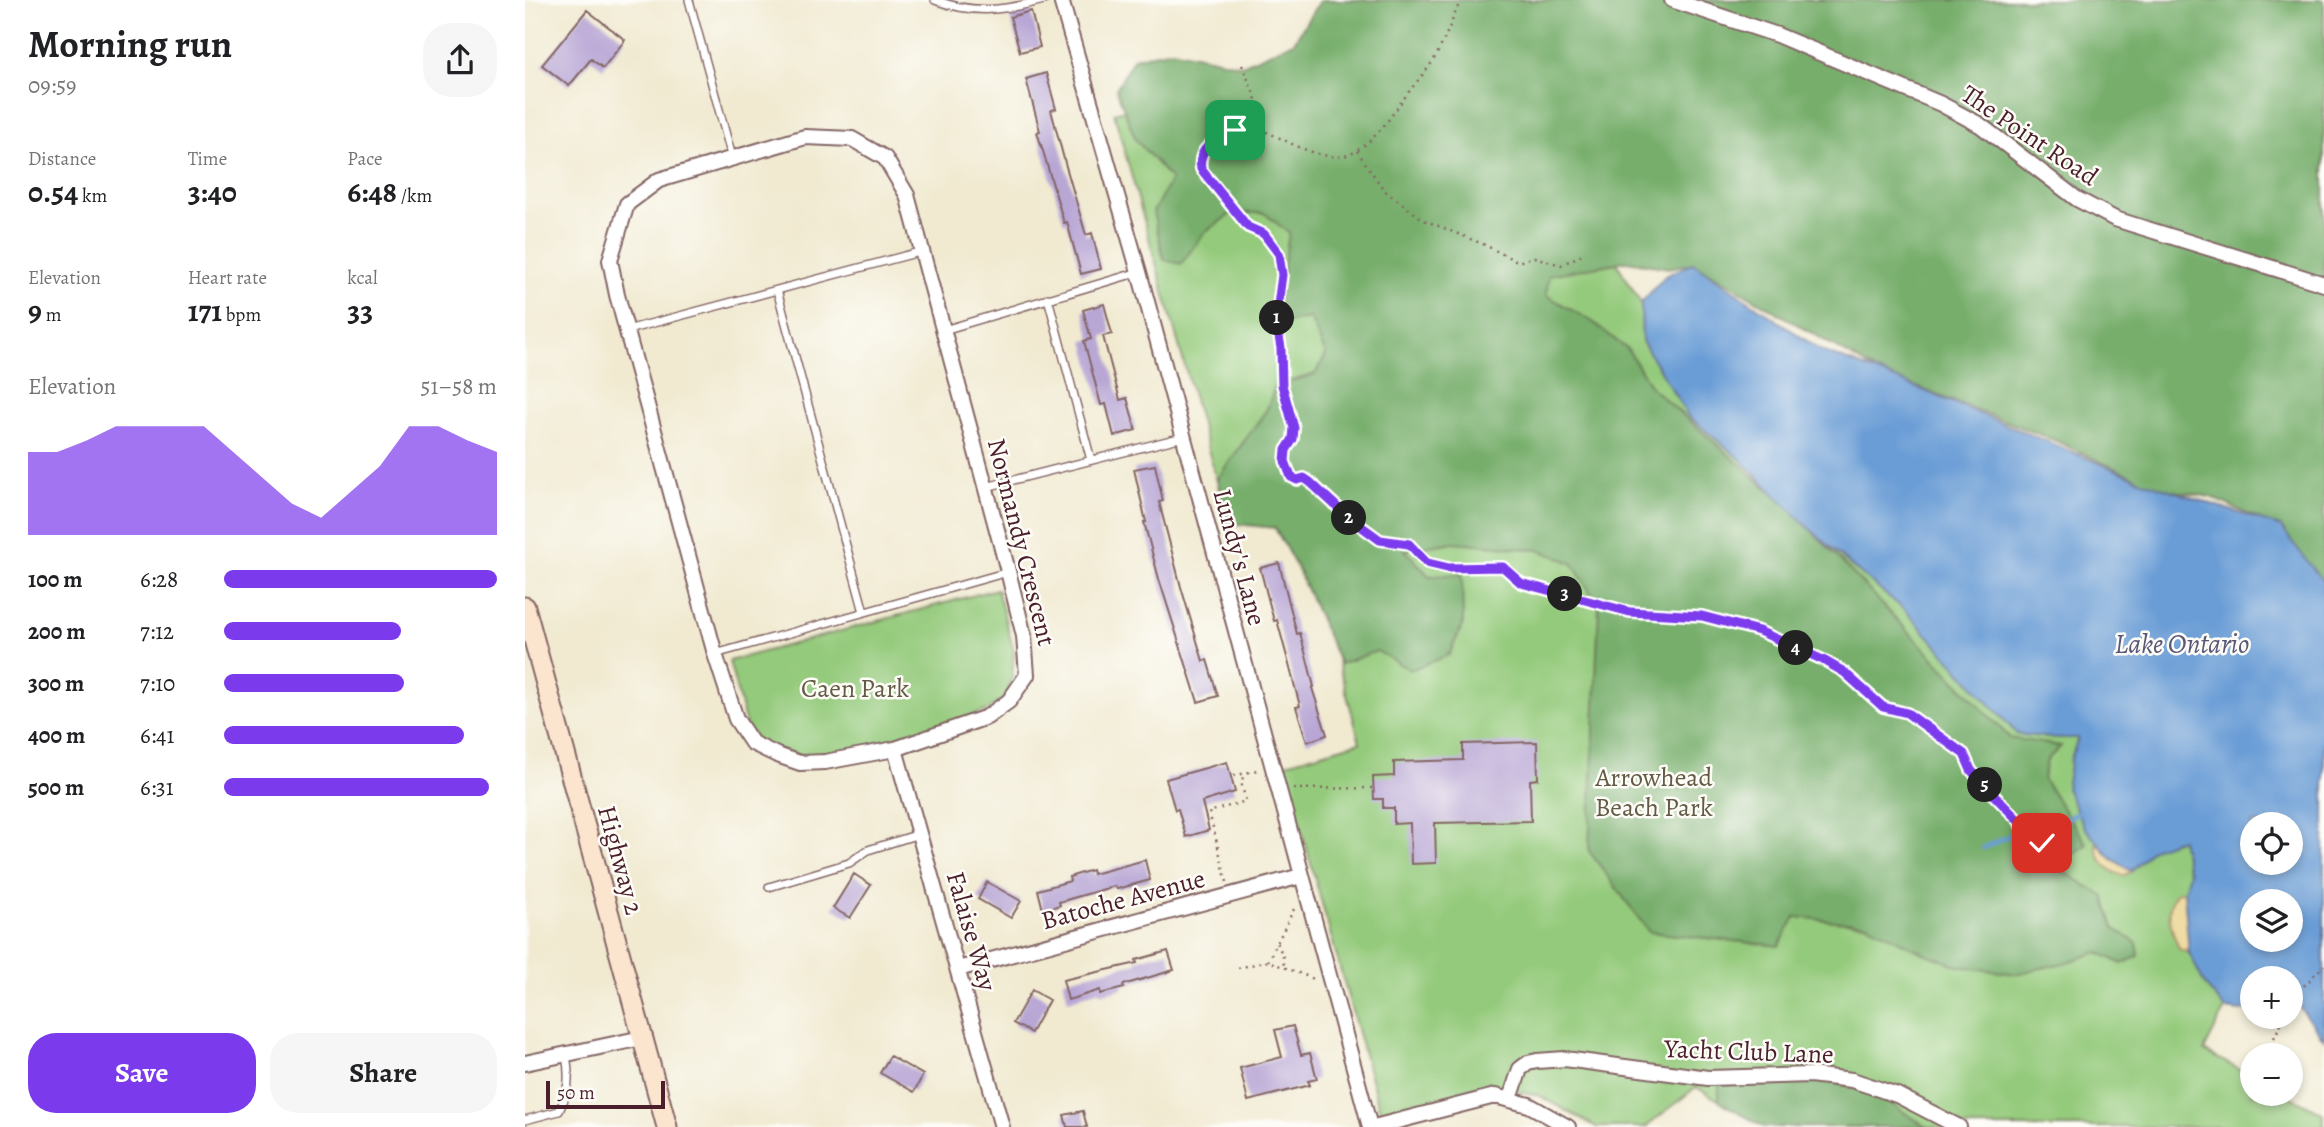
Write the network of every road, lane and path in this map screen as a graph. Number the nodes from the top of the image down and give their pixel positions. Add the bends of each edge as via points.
1 (689, 0) edge
2 (935, 0) edge
3 (1044, 0) edge
4 (1061, 0) edge
5 (1461, 0) edge
6 (1672, 0) edge
7 (1242, 65) dead end
8 (1263, 130) junction
9 (1357, 151) junction
10 (732, 157) junction
11 (923, 251) junction
12 (1585, 253) dead end
13 (1139, 272) junction
14 (2324, 284) edge
15 (777, 290) junction
16 (1048, 298) junction
17 (626, 330) junction
18 (944, 330) junction
19 (1183, 437) junction
20 (1091, 460) junction
21 (985, 488) junction
22 (1008, 571) junction
23 (525, 607) edge
24 (864, 612) junction
25 (715, 654) junction
26 (895, 749) junction
27 (1263, 769) dead end
28 (1243, 774) junction
29 (1234, 776) dead end
30 (1374, 788) dead end
31 (1293, 789) dead end
32 (919, 834) junction
33 (2071, 859) dead end
34 (1301, 876) junction
35 (769, 887) dead end
36 (1230, 895) junction
37 (1298, 900) dead end
38 (1277, 943) junction
39 (1268, 961) junction
40 (2324, 965) edge
41 (1284, 967) junction
42 (1238, 968) dead end
43 (958, 970) junction
44 (1319, 978) dead end
45 (2303, 989) edge
46 (2278, 1029) edge
47 (642, 1038) junction
48 (2274, 1038) dead end
49 (566, 1055) junction
50 (525, 1063) edge
51 (1510, 1099) junction
52 (525, 1120) edge
53 (667, 1127) edge
54 (1002, 1127) edge
55 (1372, 1127) edge
56 (1568, 1127) edge
57 (1959, 1127) edge

1 - 10 lane
2 - 3 lane via 982,10
4 - 13 street, Lundy's Lane
5 - 9 path via 1434,60
6 - 14 street, The Point Road via 1777,36 1941,104 1980,125 2077,199 2115,219
7 - 8 path via 1260,109
8 - 9 path via 1326,157
8 - 33 path via 1235,130 1203,150 1199,159 1201,169 1248,227 1264,234 1279,254 1282,275 1276,320 1282,385 1294,428 1285,461 1291,477 1310,482 1380,540 1409,544 1427,563 1448,568 1503,567 1521,583 1630,612 1702,616 1759,631 1823,660 1844,672 1883,707 1907,713 1964,754 1971,770 2023,831
9 - 12 path via 1384,190 1424,220 1517,262 1534,257 1561,264
10 - 11 street, Normandy Crescent via 805,137 852,139 885,158 907,195
10 - 17 street, Normandy Crescent via 659,180 627,204 610,260
11 - 15 lane
11 - 18 street, Normandy Crescent
13 - 16 lane
13 - 19 street, Lundy's Lane
15 - 17 lane
15 - 24 lane
16 - 18 lane
16 - 20 lane
17 - 25 street, Normandy Crescent
18 - 21 street, Normandy Crescent
19 - 20 lane
19 - 34 street, Lundy's Lane
20 - 21 lane
21 - 22 street, Normandy Crescent
22 - 24 lane
22 - 26 street, Normandy Crescent via 1024,636 1027,675 1009,701 987,717
23 - 47 main road, Highway 2
24 - 25 lane
25 - 26 street, Normandy Crescent via 736,719 752,743 800,763
26 - 32 street, Falaise Way
27 - 28 path
28 - 29 path
28 - 36 path via 1246,801 1209,812
30 - 31 path
32 - 35 lane via 868,850 849,863
32 - 43 street, Falaise Way
34 - 36 street, Batoche Avenue
34 - 55 street, Lundy's Lane
36 - 43 street, Batoche Avenue
37 - 38 path
38 - 39 path
38 - 41 path
39 - 41 path
39 - 42 path
40 - 45 path
41 - 44 path
43 - 54 street, Falaise Way
46 - 48 path
47 - 49 street
47 - 53 main road, Highway 2
49 - 50 street
49 - 52 lane via 567,1095 559,1111
51 - 55 street via 1495,1096
51 - 56 street
51 - 57 street, Yacht Club Lane via 1520,1069 1537,1061 1565,1059 1708,1078 1810,1075 1851,1080 1897,1095

